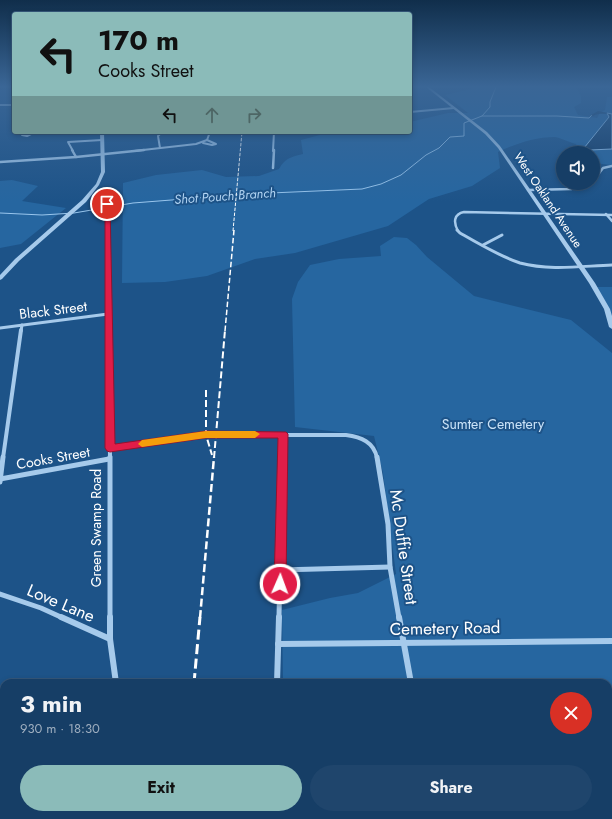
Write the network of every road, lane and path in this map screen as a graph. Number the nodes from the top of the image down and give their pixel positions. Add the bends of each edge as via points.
1 (476, 125) edge
2 (102, 134) edge
3 (159, 134) edge
4 (209, 134) edge
5 (274, 134) edge
6 (102, 140) junction
7 (206, 140) junction
8 (203, 143) junction
9 (160, 148) junction
10 (103, 153) junction
11 (76, 157) junction
12 (0, 162) edge
13 (612, 166) edge
14 (273, 168) dead end
15 (600, 172) edge
16 (556, 189) edge
17 (528, 190) junction
18 (107, 207) dead end
19 (545, 214) junction
20 (606, 214) junction
21 (612, 215) edge
22 (612, 221) edge
23 (502, 235) dead end
24 (484, 246) junction
25 (612, 265) edge
26 (580, 266) junction
27 (0, 278) edge
28 (108, 314) junction
29 (22, 325) junction
30 (612, 327) edge
31 (0, 328) edge
32 (283, 434) junction
33 (110, 448) junction
34 (109, 459) junction
35 (0, 480) edge
36 (390, 567) junction
37 (280, 570) junction
38 (0, 594) edge
39 (110, 639) junction
40 (612, 641) edge
41 (404, 643) junction
42 (278, 644) junction
43 (115, 679) edge
44 (277, 679) edge
45 (410, 679) edge

1 - 17 street, West Oakland Avenue via 495,142
2 - 6 street
3 - 9 street
4 - 7 street
5 - 14 street
6 - 10 street
6 - 11 street via 68,142
7 - 8 street
7 - 8 street via 216,144
8 - 9 street
9 - 10 street
10 - 11 street
10 - 27 street via 101,179 90,195
11 - 12 street
13 - 15 street via 603,168
16 - 17 street
17 - 19 street, West Oakland Avenue
18 - 28 street, Green Swamp Road
19 - 20 street
19 - 24 street via 471,212 458,215 455,229
19 - 26 street, West Oakland Avenue
20 - 21 street
20 - 22 street
23 - 24 street
24 - 26 street via 507,258 531,265
25 - 26 street
26 - 30 street, West Oakland Avenue via 602,300
28 - 29 street, Black Street
28 - 33 street, Green Swamp Road
29 - 31 street, Black Street
29 - 35 street
32 - 33 street via 206,435
32 - 36 street, Mc Duffie Street via 346,435 373,444 388,524
32 - 37 street
33 - 34 street, Green Swamp Road
34 - 35 street, Cooks Street
34 - 39 street, Green Swamp Road
36 - 37 street
36 - 41 street, Mc Duffie Street
37 - 42 street
38 - 39 street, Love Lane via 41,608
39 - 43 street, Green Swamp Road
40 - 41 street, Cemetery Road
41 - 42 street, Cemetery Road
41 - 45 street, Mc Duffie Street
42 - 44 street

